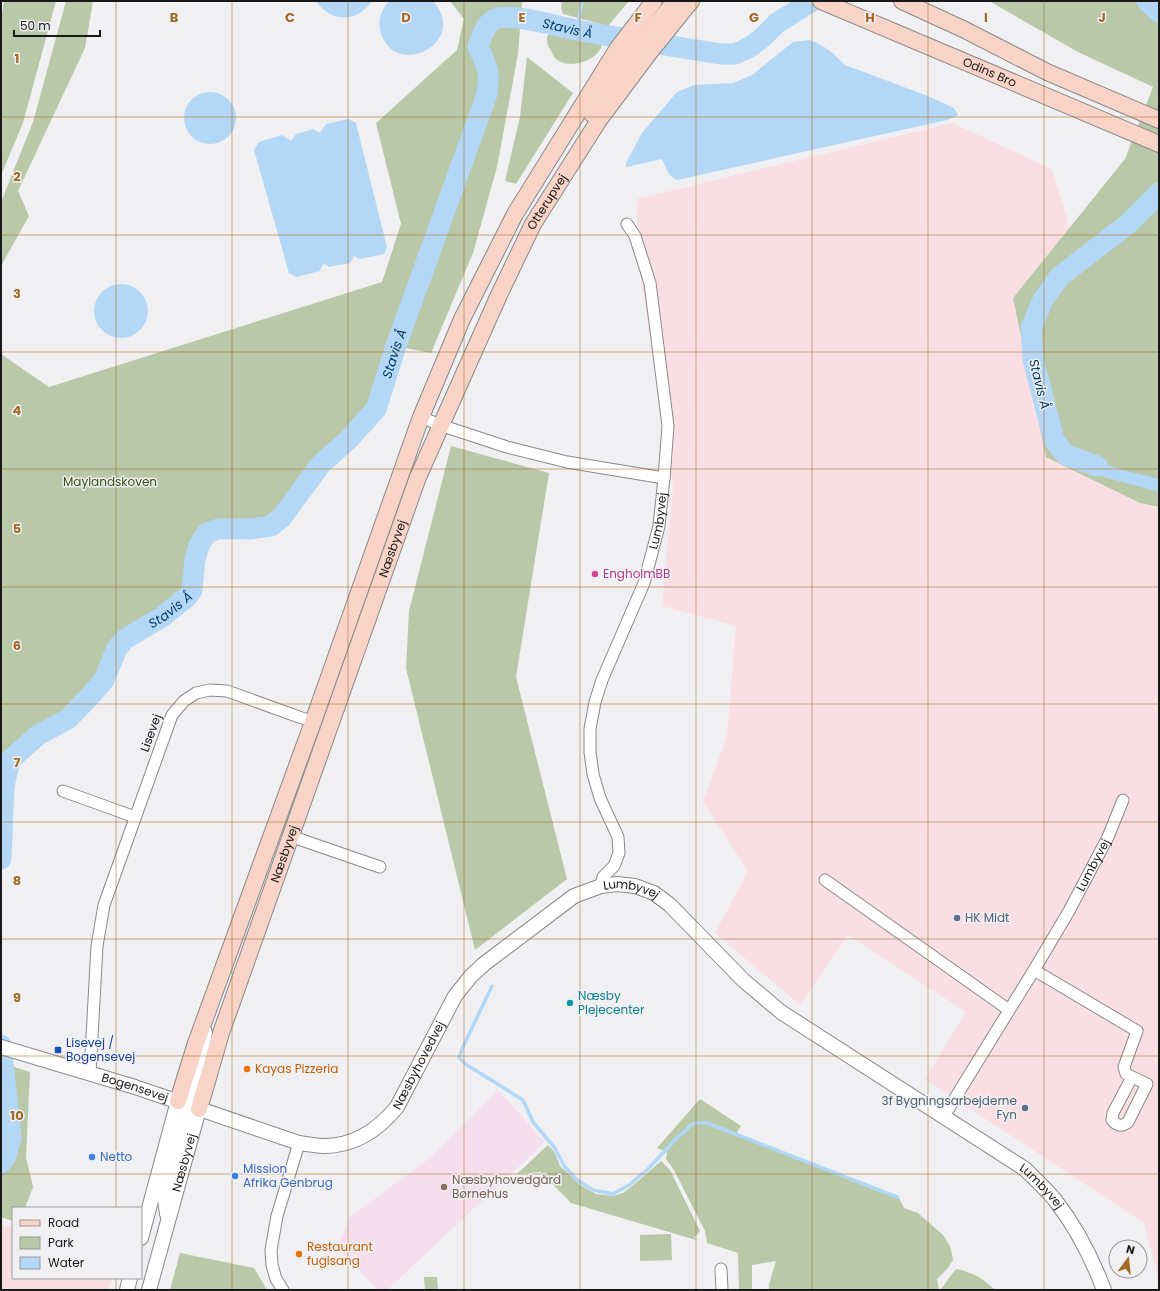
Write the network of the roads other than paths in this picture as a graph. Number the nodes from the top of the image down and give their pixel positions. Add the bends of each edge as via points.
1 (654, 1) edge
2 (675, 1) edge
3 (691, 1) edge
4 (821, 1) edge
5 (893, 1) edge
6 (902, 1) edge
7 (926, 7) edge
8 (658, 31) junction
9 (1159, 120) edge
10 (1159, 144) edge
11 (627, 224) dead end
12 (421, 417) junction
13 (440, 425) junction
14 (664, 478) junction
15 (313, 722) junction
16 (63, 791) dead end
17 (1123, 800) dead end
18 (135, 816) junction
19 (290, 836) junction
20 (380, 867) dead end
21 (825, 880) dead end
22 (600, 886) junction
23 (1034, 970) junction
24 (211, 1005) junction
25 (1009, 1010) junction
26 (1, 1047) edge
27 (90, 1073) junction
28 (1132, 1077) dead end
29 (178, 1101) junction
30 (199, 1109) junction
31 (944, 1116) junction
32 (299, 1143) junction
33 (168, 1222) junction
34 (142, 1234) edge
35 (721, 1269) dead end
36 (130, 1279) edge
37 (127, 1290) edge
38 (149, 1290) edge
39 (283, 1290) edge
40 (722, 1290) edge
41 (1104, 1290) edge

1 - 12 main road, Otterupvej via 618,48 515,214 462,319
2 - 8 main road
3 - 8 main road, Otterupvej
4 - 10 main road, Odins Bro
5 - 7 main road
6 - 7 main road
7 - 9 main road, Odins Bro via 1047,72
8 - 13 main road, Otterupvej via 642,52 530,231
11 - 14 street, Lumbyvej via 635,236 650,283 668,426
12 - 13 street, Lumbyvej
12 - 15 main road, Næsbyvej
13 - 14 street, Lumbyvej via 507,447 567,462
13 - 19 main road, Næsbyvej via 418,477
14 - 22 street, Lumbyvej via 659,526 644,583 602,680 590,729 593,774 600,798 618,837 619,853 614,866 603,877
15 - 18 street, Lisevej via 227,691 210,690 196,693 184,701 172,715
15 - 24 main road, Næsbyvej
16 - 18 street
17 - 23 street, Lumbyvej via 1108,837
18 - 27 street, Lisevej via 104,905 97,946
19 - 20 street
19 - 30 main road, Næsbyvej via 221,1033
21 - 25 street
22 - 31 street, Lumbyvej via 635,886 654,893 670,905 743,980 781,1012
22 - 32 street, Næsbyhovedvej via 574,896 471,976 455,996 397,1107 387,1120 360,1138 344,1144 324,1146
23 - 25 street, Lumbyvej
23 - 28 street via 1137,1031 1124,1067 1126,1074
24 - 29 main road, Næsbyvej
24 - 30 street via 190,1097
25 - 31 street, Lumbyvej
26 - 27 street, Bogensevej
27 - 29 street, Bogensevej
29 - 30 street, Bogensevej
29 - 33 street via 185,1113 164,1192
29 - 34 street, Næsbyvej
30 - 32 street, Næsbyhovedvej
30 - 33 street, Næsbyvej
31 - 41 street, Lumbyvej via 1025,1169 1055,1200 1075,1230
32 - 39 street via 277,1216 271,1250 276,1279
33 - 38 street, Næsbyvej
35 - 40 street
36 - 37 street

